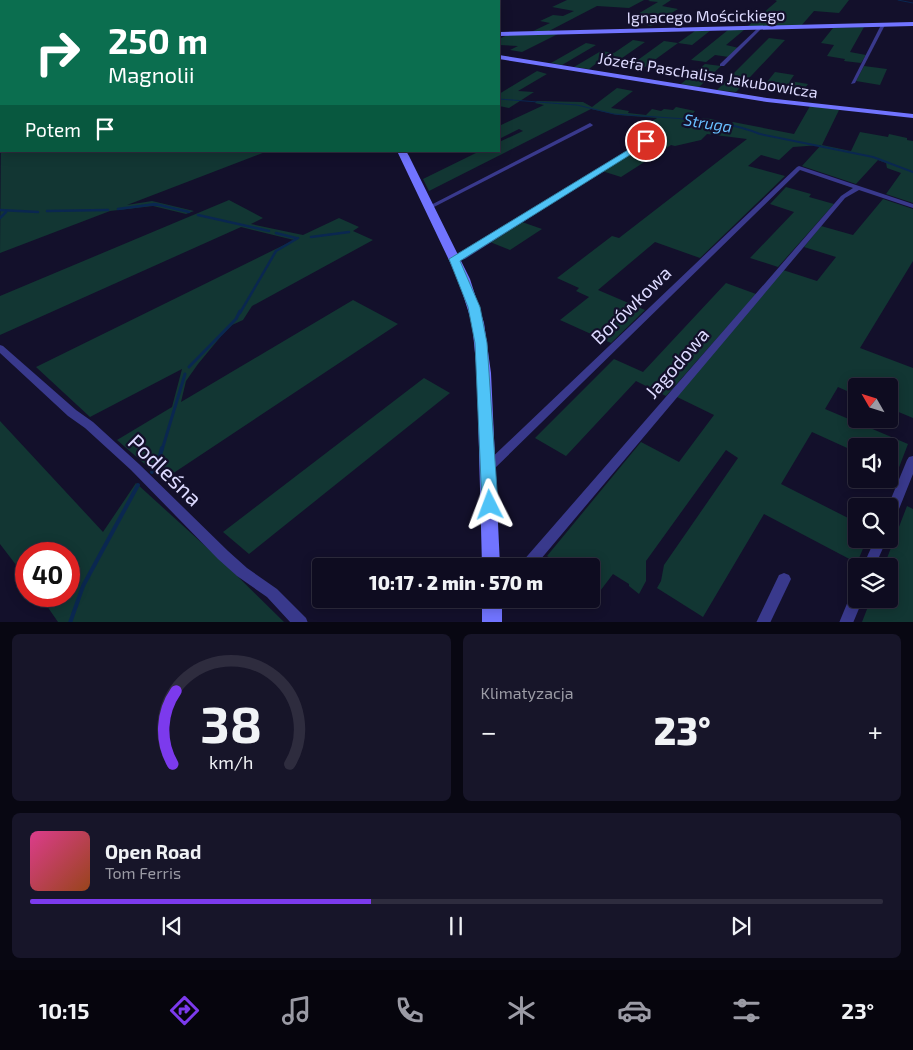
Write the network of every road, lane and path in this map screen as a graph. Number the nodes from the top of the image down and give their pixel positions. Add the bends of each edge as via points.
1 (913, 24) edge
2 (883, 25) junction
3 (760, 28) junction
4 (500, 34) edge
5 (500, 57) edge
6 (722, 66) dead end
7 (853, 83) dead end
8 (913, 116) edge
9 (590, 126) dead end
10 (646, 141) dead end
11 (402, 152) edge
12 (858, 188) junction
13 (913, 206) edge
14 (430, 207) junction
15 (454, 259) junction
16 (0, 348) edge
17 (913, 460) edge
18 (488, 468) junction
19 (898, 498) edge
20 (491, 558) edge
21 (534, 558) edge
22 (784, 579) dead end
23 (492, 608) edge
24 (852, 608) edge
25 (302, 622) edge
26 (492, 622) edge
27 (763, 622) edge
28 (846, 622) edge

1 - 2 street, Ignacego Mościckiego
2 - 3 street, Ignacego Mościckiego
2 - 7 street
3 - 4 street, Ignacego Mościckiego
3 - 6 street
5 - 8 street, Józefa Paschalisa Jakubowicza via 767,100
9 - 14 street
10 - 15 street
11 - 14 street
12 - 13 street
12 - 18 street, Borówkowa via 799,168
12 - 21 street, Jagodowa via 843,197
14 - 15 street
15 - 18 street via 478,323 484,372
16 - 25 street, Podleśna via 136,467 223,555 272,593
17 - 19 street
18 - 20 street
22 - 27 street
23 - 26 street
24 - 28 street

